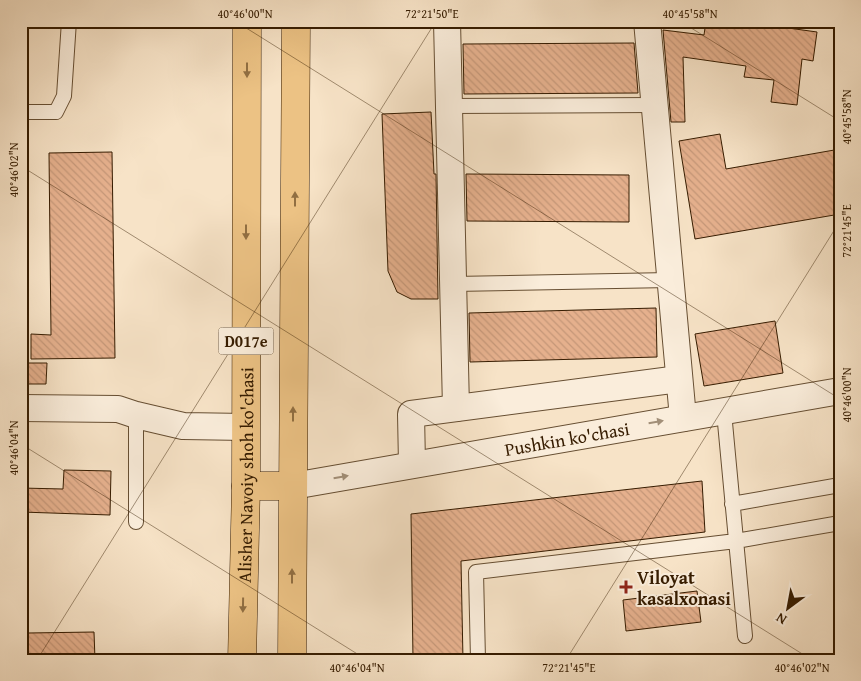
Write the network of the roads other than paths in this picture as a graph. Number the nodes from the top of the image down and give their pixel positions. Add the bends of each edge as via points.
1 (69, 21) edge
2 (247, 21) edge
3 (296, 21) edge
4 (447, 21) edge
5 (647, 21) edge
6 (654, 105) junction
7 (449, 106) junction
8 (21, 112) edge
9 (670, 280) junction
10 (453, 284) junction
11 (680, 379) junction
12 (840, 391) edge
13 (21, 408) edge
14 (456, 408) junction
15 (724, 412) junction
16 (136, 415) junction
17 (683, 418) junction
18 (246, 427) junction
19 (412, 464) junction
20 (840, 485) edge
21 (246, 486) junction
22 (293, 486) junction
23 (732, 504) junction
24 (136, 522) dead end
25 (840, 523) edge
26 (736, 541) junction
27 (745, 636) dead end
28 (242, 660) edge
29 (292, 660) edge
30 (478, 660) edge

1 - 8 lane via 64,96 56,112
2 -> 18 main road, Alisher Navoiy shoh ko'chasi / D017e
22 -> 3 main road, D017e
4 - 7 street
5 - 6 street
6 - 7 lane
6 - 9 street
7 - 10 street
9 - 10 lane
9 - 11 street
10 - 14 street
11 - 14 street
11 - 17 street
12 - 15 street, Pushkin ko'chasi
13 - 16 street via 118,409
14 - 19 street via 411,414
15 - 17 street, Pushkin ko'chasi
15 - 23 lane
16 - 18 street via 184,426
16 - 24 lane
19 -> 17 street, Pushkin ko'chasi
18 - 21 main road, Alisher Navoiy shoh ko'chasi / D017e
22 -> 19 street, Pushkin ko'chasi
20 - 23 lane
21 - 22 main road
21 -> 28 main road, Alisher Navoiy shoh ko'chasi / D017e
29 -> 22 main road, D017e
23 - 26 lane
25 - 26 lane
26 - 27 lane
26 - 30 lane via 476,572

